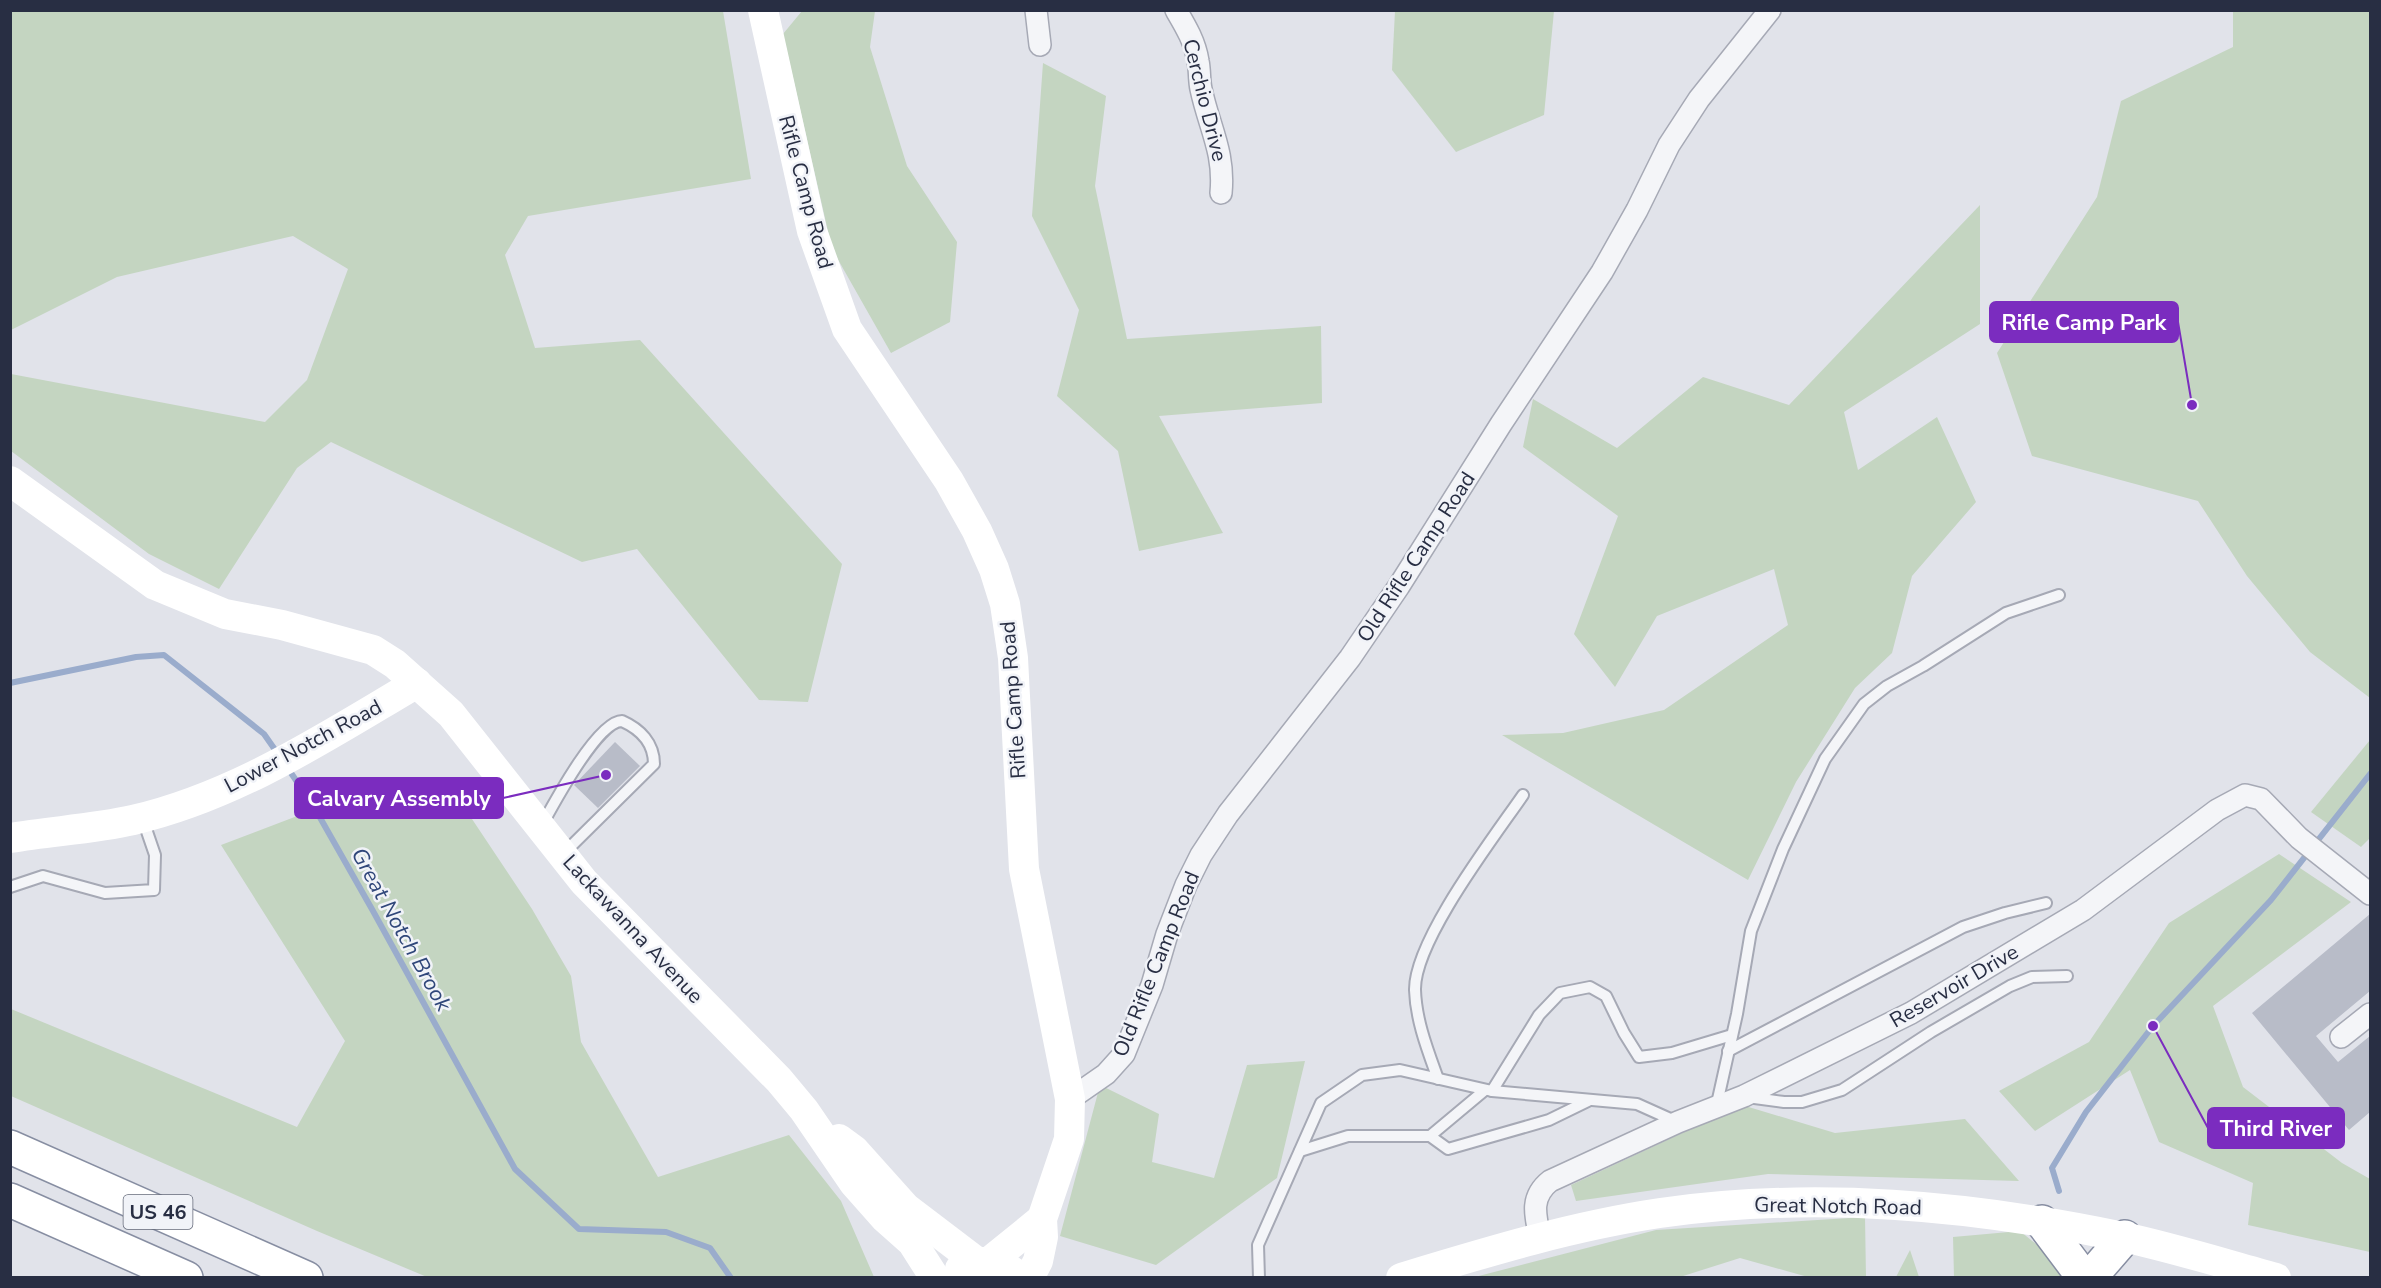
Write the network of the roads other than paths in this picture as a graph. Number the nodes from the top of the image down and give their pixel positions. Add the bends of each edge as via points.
1 (763, 10) edge
2 (1036, 10) edge
3 (1176, 10) edge
4 (1770, 10) edge
5 (1040, 45) dead end
6 (1221, 193) dead end
7 (10, 480) edge
8 (2059, 595) dead end
9 (417, 683) junction
10 (1523, 795) dead end
11 (142, 817) junction
12 (541, 826) junction
13 (10, 838) edge
14 (563, 854) junction
15 (10, 886) edge
16 (2370, 894) edge
17 (2046, 903) dead end
18 (2067, 976) dead end
19 (2370, 1014) edge
20 (1732, 1035) junction
21 (2341, 1037) dead end
22 (1728, 1052) junction
23 (1438, 1079) junction
24 (1488, 1090) junction
25 (1744, 1096) junction
26 (1070, 1099) junction
27 (1590, 1100) junction
28 (1716, 1108) junction
29 (804, 1110) junction
30 (1678, 1122) junction
31 (1430, 1136) junction
32 (10, 1147) edge
33 (1300, 1151) junction
34 (10, 1200) edge
35 (1042, 1219) junction
36 (2042, 1222) junction
37 (1540, 1237) junction
38 (2125, 1237) junction
39 (983, 1262) junction
40 (186, 1278) edge
41 (306, 1278) edge
42 (935, 1278) edge
43 (950, 1278) edge
44 (1020, 1278) edge
45 (1029, 1278) edge
46 (1259, 1278) edge
47 (1401, 1278) edge
48 (2084, 1278) edge
49 (2094, 1278) edge
50 (2276, 1278) edge

1 - 26 street, Rifle Camp Road via 812,231 847,330 949,481 994,569 1005,604 1013,658 1024,868
2 - 5 street
3 - 6 street, Cerchio Drive via 1193,39 1223,172
4 - 26 street, Old Rifle Camp Road via 1699,99 1669,145 1602,272 1399,586 1350,658 1228,814 1201,855 1167,934 1152,985 1124,1054 1106,1074
7 - 9 street, Lackawanna Avenue via 155,585 225,614 373,650
8 - 20 lane via 2006,613 1864,704 1825,759 1783,849 1751,931
9 - 11 street, Lower Notch Road via 248,780
9 - 12 street, Lackawanna Avenue via 451,714
10 - 23 lane via 1449,904 1416,975 1417,1011
11 - 13 street, Lower Notch Road
11 - 15 lane via 155,855 154,890 105,893 43,876
12 - 14 street, Lackawanna Avenue
12 - 14 lane via 565,782 610,724 622,721 640,732 653,752 654,764
14 - 29 street, Lackawanna Avenue via 606,905
16 - 25 street, Reservoir Drive via 2299,838 2261,799 2245,795 2217,810 2055,927 1911,1013
17 - 22 lane via 1963,927
18 - 25 lane via 2032,978 2010,986 1842,1090 1802,1102
19 - 21 street
20 - 22 lane
20 - 24 lane via 1672,1053 1639,1057 1606,996 1590,987 1560,993 1539,1014
22 - 28 lane
23 - 24 lane
23 - 33 lane via 1400,1070 1362,1075 1321,1103
24 - 27 lane
24 - 31 lane
25 - 28 street, Reservoir Drive
26 - 35 street, Rifle Camp Road via 1069,1139
27 - 30 lane via 1637,1104
27 - 31 lane via 1549,1120 1448,1149
28 - 30 street, Reservoir Drive
29 - 39 street, Lackawanna Avenue via 854,1150 906,1208
29 - 42 street, Lackawanna Avenue via 854,1183 912,1242
30 - 37 street, Reservoir Drive via 1550,1181 1539,1191 1534,1210
31 - 33 lane via 1348,1136
32 - 41 highway, US 46
33 - 46 lane via 1258,1245
34 - 40 highway, US 46
35 - 39 street
35 - 45 street, Rifle Camp Road via 1038,1261
36 - 37 street, Great Notch Road via 1938,1207 1782,1202 1660,1213
36 - 38 street, Great Notch Road
36 - 48 highway
37 - 47 street, Great Notch Road
38 - 49 highway
38 - 50 street, Great Notch Road
39 - 43 street via 963,1267
39 - 44 street, Lackawanna Avenue via 1009,1269

